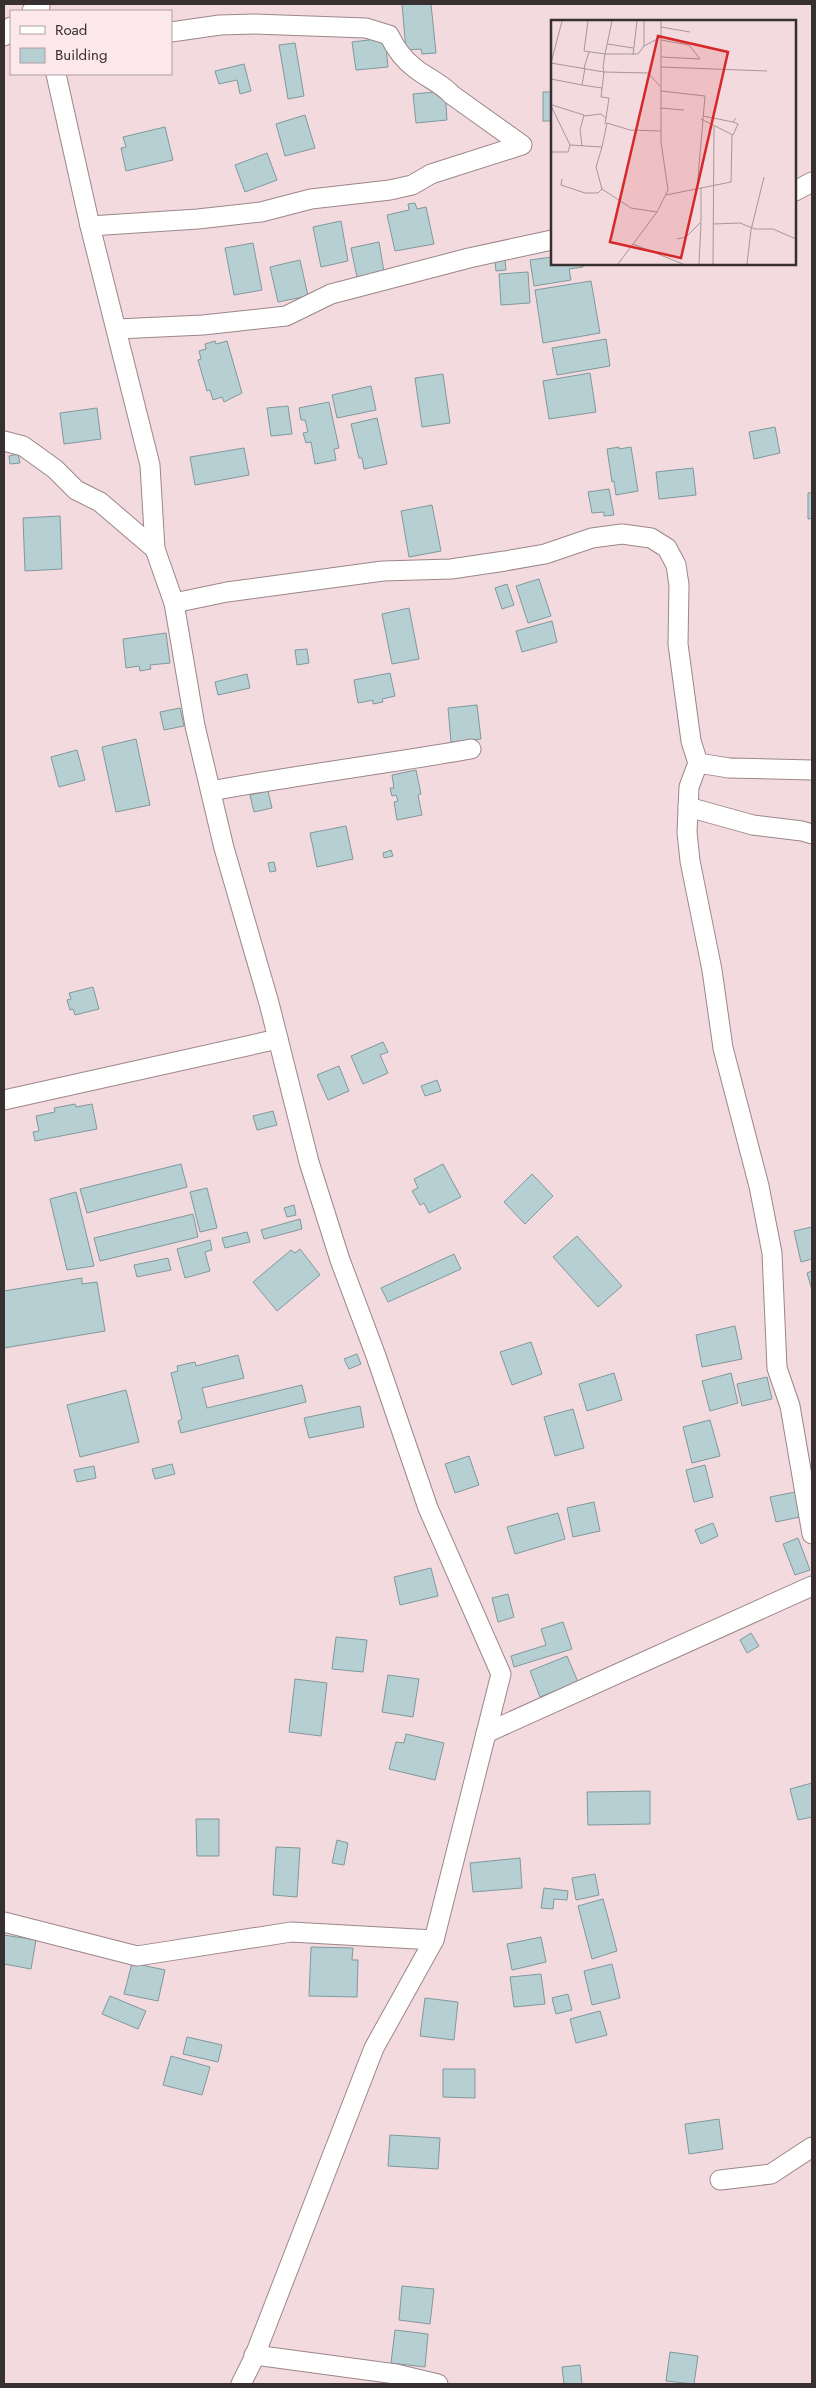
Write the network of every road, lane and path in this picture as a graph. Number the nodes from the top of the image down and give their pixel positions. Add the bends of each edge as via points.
1 (172, 32) edge
2 (56, 75) edge
3 (812, 182) edge
4 (796, 190) edge
5 (90, 226) junction
6 (551, 240) edge
7 (117, 329) junction
8 (4, 441) edge
9 (155, 549) junction
10 (174, 603) junction
11 (471, 749) dead end
12 (698, 763) junction
13 (812, 770) edge
14 (211, 791) junction
15 (688, 807) junction
16 (812, 834) edge
17 (278, 1039) junction
18 (4, 1100) edge
19 (812, 1534) edge
20 (812, 1586) edge
21 (486, 1733) junction
22 (4, 1922) edge
23 (434, 1940) junction
24 (812, 2147) edge
25 (720, 2180) dead end
26 (254, 2355) junction
27 (241, 2384) edge
28 (438, 2384) edge

1 - 5 street via 220,25 268,24 366,28 389,35 396,49 416,69 440,83 522,146 390,190 311,199 261,212
2 - 5 street
3 - 4 street
5 - 7 street
6 - 7 street via 331,294 286,316 203,325
7 - 9 street via 150,465
8 - 9 street via 23,446 55,469 76,490 100,502
9 - 10 street
10 - 12 street via 228,592 383,571 451,569 505,561 545,554 592,538 622,534 651,538 667,548 676,564 678,644 691,741
10 - 14 street
11 - 14 street
12 - 13 street via 729,768
12 - 15 street via 689,787
14 - 17 street
15 - 16 street via 753,825
15 - 19 street via 690,861 712,970 723,1048 759,1186 772,1253 777,1368 790,1406
17 - 18 street
17 - 21 street via 309,1162 340,1260 428,1508 501,1674
20 - 21 street
21 - 23 street
22 - 23 street via 136,1956 291,1932
23 - 26 street via 374,2048
24 - 25 street via 770,2174
26 - 27 street
26 - 28 street via 396,2374

